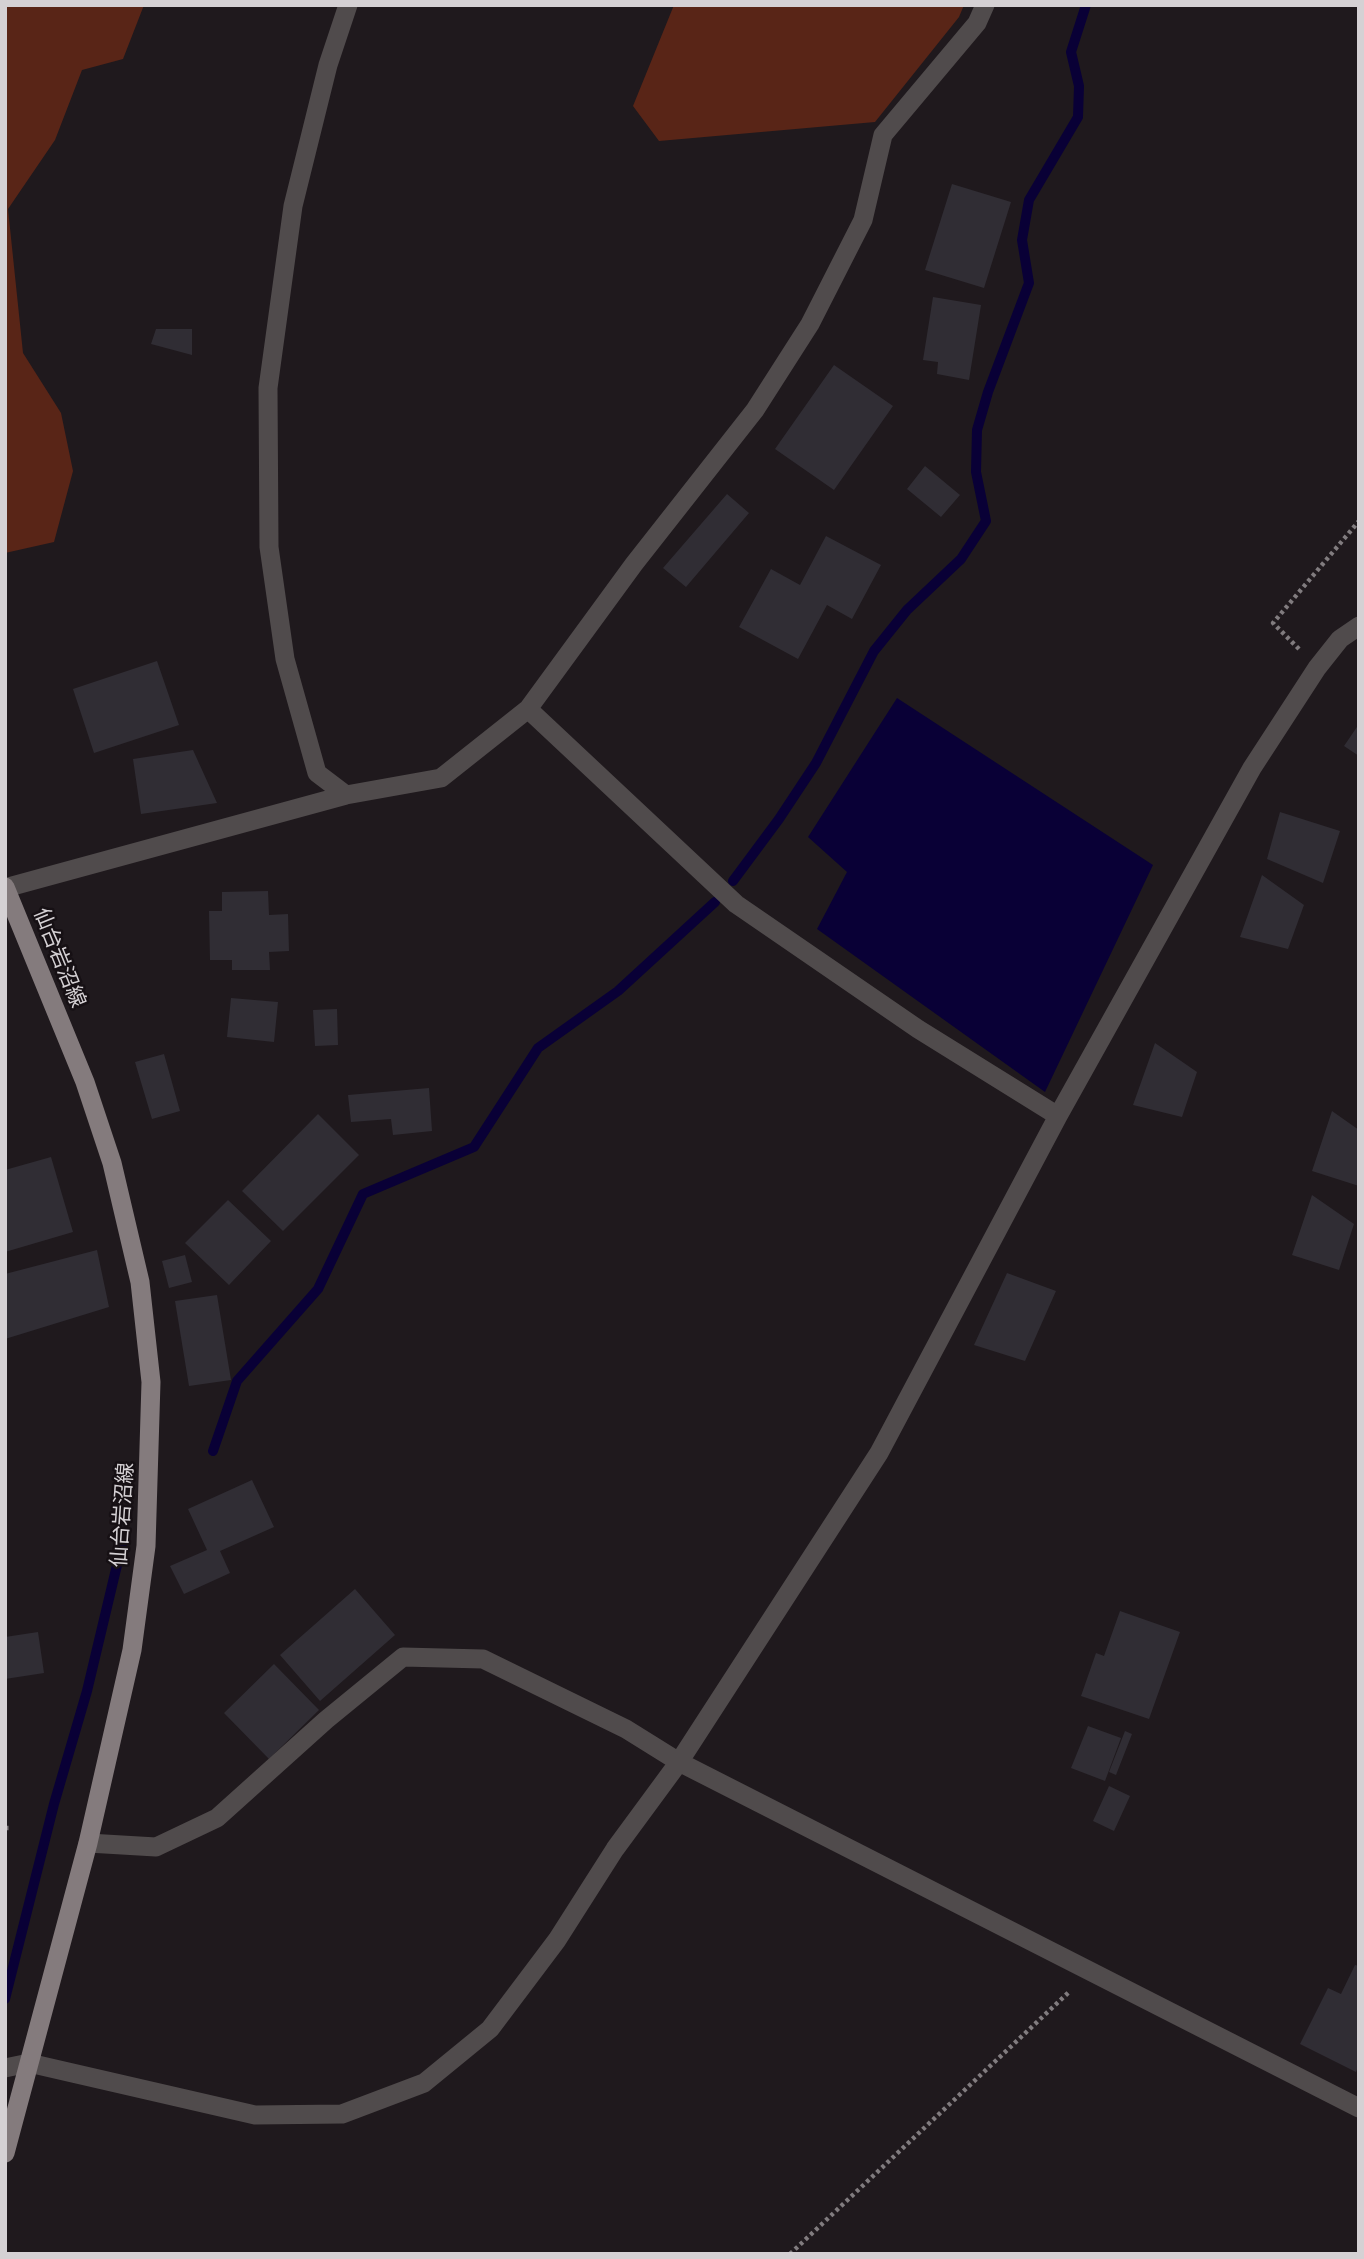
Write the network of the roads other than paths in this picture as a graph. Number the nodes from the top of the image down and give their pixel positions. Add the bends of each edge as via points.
1 (348, 5) edge
2 (985, 5) edge
3 (1359, 626) edge
4 (528, 709) junction
5 (346, 794) junction
6 (5, 888) edge
7 (1058, 1116) junction
8 (678, 1762) junction
9 (88, 1843) junction
10 (29, 2063) junction
11 (5, 2068) edge
12 (1359, 2108) edge
13 (5, 2152) edge

1 - 5 street via 293,206 268,388 269,547 285,659 317,773
2 - 4 street via 977,23 883,135 863,220 810,324 755,410
3 - 7 street via 1340,639 1317,668 1252,768
4 - 5 street via 441,778
4 - 7 street via 736,904 918,1029
5 - 6 street
6 - 9 main road, 仙台岩沼線 via 85,1082 112,1164 141,1282 151,1382 146,1546 132,1650
7 - 8 street via 879,1453
8 - 9 street via 626,1729 483,1658 403,1657 217,1818 156,1847
8 - 10 street via 557,1940 490,2029 424,2083 342,2114 255,2115
8 - 12 street
9 - 10 main road, 仙台岩沼線
10 - 11 street
10 - 13 main road, 仙台岩沼線

